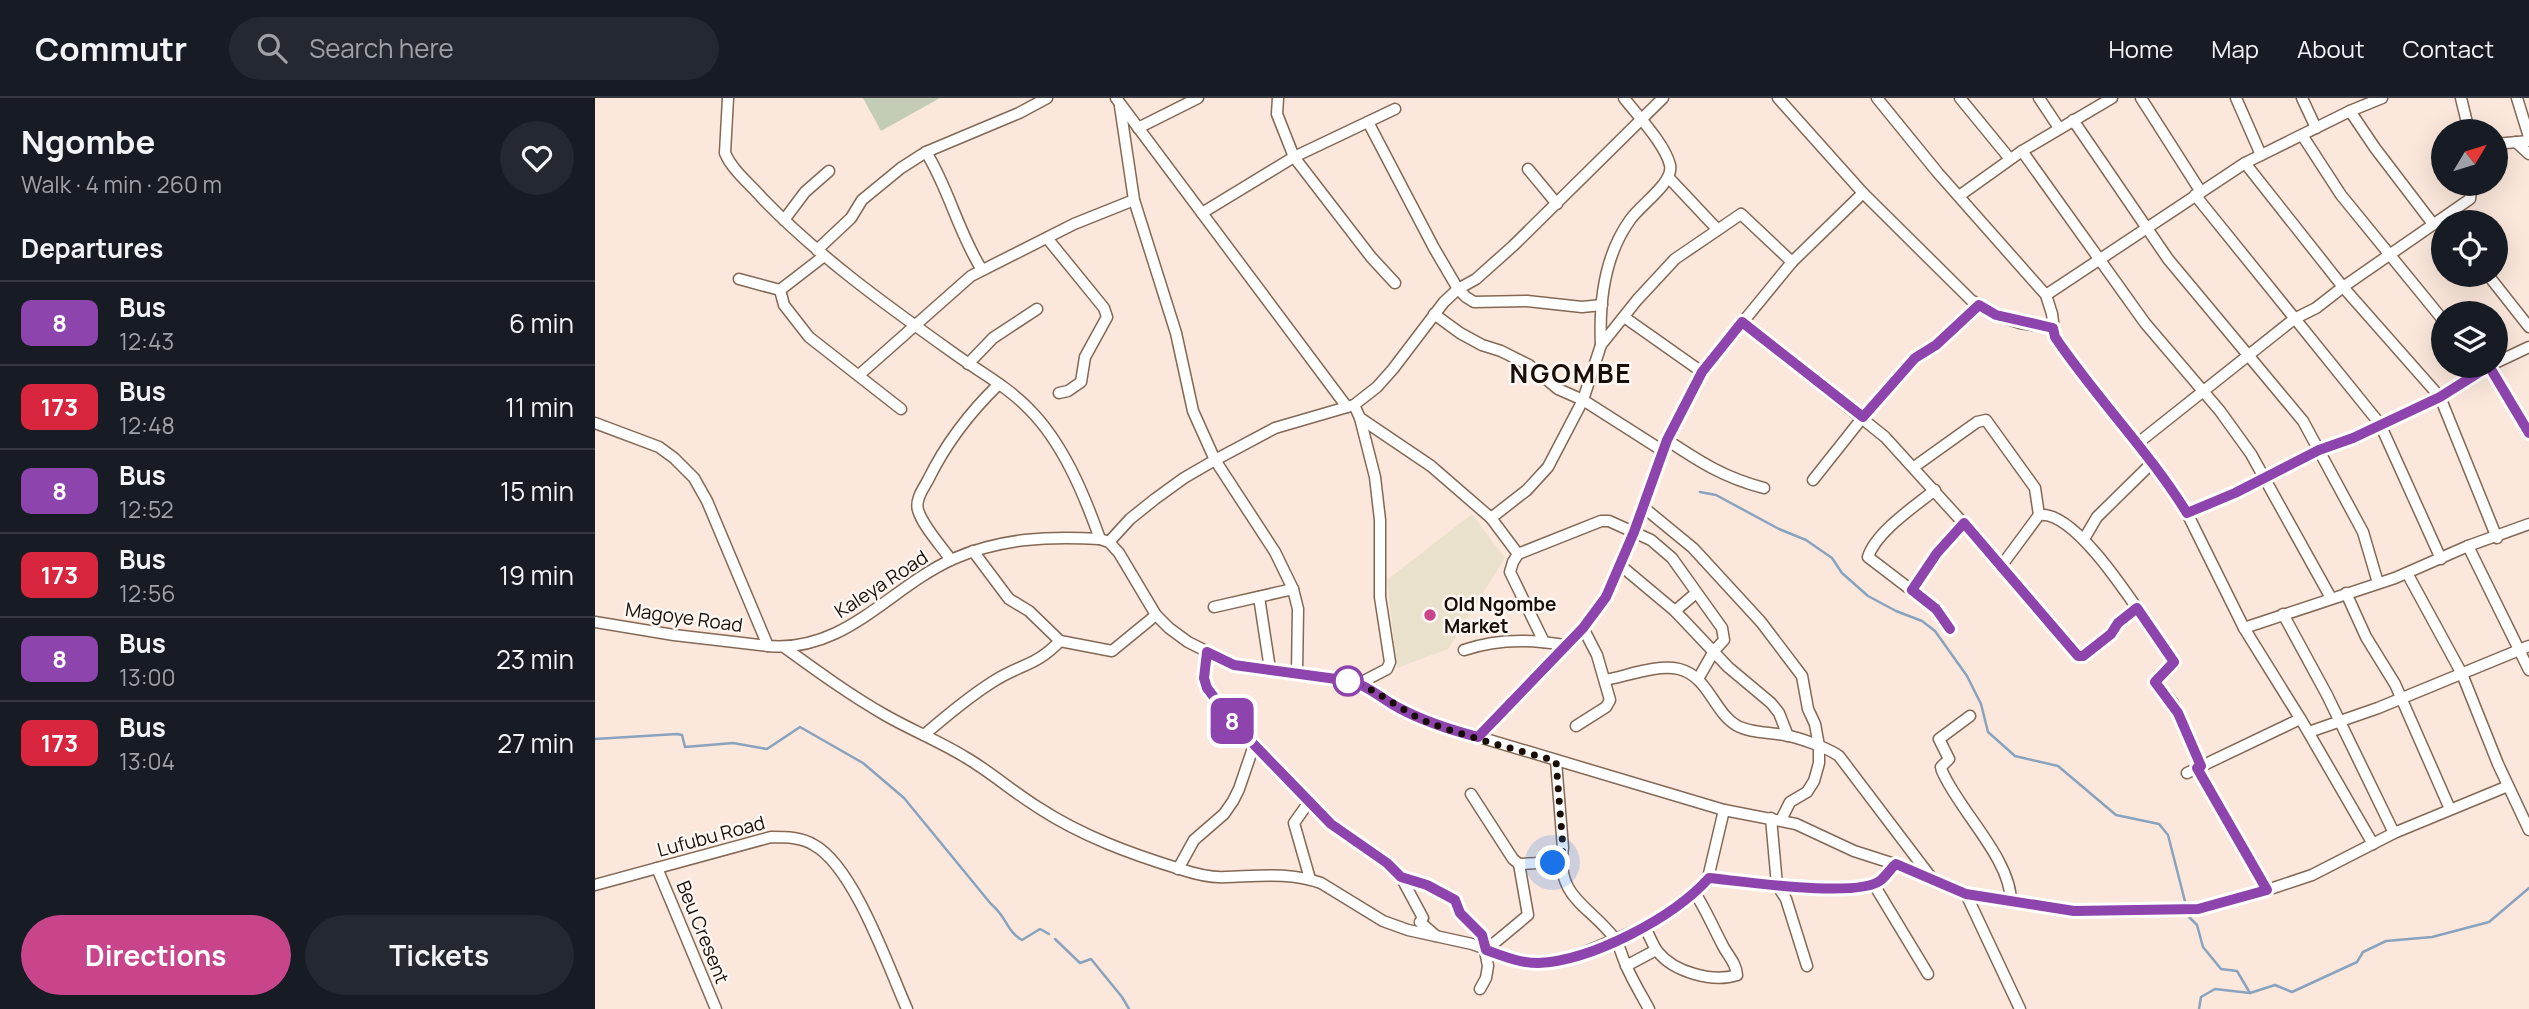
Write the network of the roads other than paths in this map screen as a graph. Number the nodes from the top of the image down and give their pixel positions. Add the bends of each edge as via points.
1 (727, 98) edge
2 (1048, 98) edge
3 (1198, 98) edge
4 (1278, 98) edge
5 (1623, 98) edge
6 (1663, 98) edge
7 (1779, 98) edge
8 (1877, 98) edge
9 (1960, 98) edge
10 (2039, 98) edge
11 (2141, 98) edge
12 (2236, 98) edge
13 (2302, 98) edge
14 (2382, 98) edge
15 (2461, 98) edge
16 (2517, 98) edge
17 (2109, 99) edge
18 (1118, 102) edge
19 (1395, 109) dead end
20 (2350, 111) junction
21 (2466, 119) edge
22 (1641, 120) junction
23 (2073, 120) junction
24 (1368, 122) junction
25 (1138, 128) junction
26 (2059, 128) junction
27 (2315, 128) junction
28 (2302, 135) junction
29 (2529, 139) edge
30 (2516, 142) junction
31 (2508, 143) edge
32 (2022, 151) junction
33 (926, 152) junction
34 (2262, 155) junction
35 (2529, 155) edge
36 (1294, 157) junction
37 (2010, 159) junction
38 (2245, 163) junction
39 (1528, 169) dead end
40 (829, 171) dead end
41 (1669, 178) junction
42 (1863, 193) junction
43 (2198, 194) junction
44 (1959, 196) junction
45 (2470, 196) edge
46 (1134, 200) junction
47 (1557, 204) junction
48 (2456, 210) edge
49 (2431, 211) edge
50 (1202, 214) junction
51 (784, 220) junction
52 (2431, 227) edge
53 (2147, 228) junction
54 (1717, 229) junction
55 (1047, 238) junction
56 (820, 253) junction
57 (2389, 255) junction
58 (2098, 260) junction
59 (1791, 262) junction
60 (982, 270) junction
61 (739, 279) dead end
62 (1395, 283) dead end
63 (2343, 287) junction
64 (2497, 287) edge
65 (1458, 289) junction
66 (780, 290) junction
67 (2046, 295) junction
68 (1602, 305) junction
69 (1979, 305) junction
70 (2431, 306) edge
71 (1037, 309) dead end
72 (1434, 314) junction
73 (1624, 317) junction
74 (2294, 319) junction
75 (1742, 322) junction
76 (915, 324) junction
77 (2529, 327) edge
78 (2053, 328) junction
79 (1601, 345) junction
80 (2529, 347) edge
81 (2249, 357) junction
82 (2508, 357) edge
83 (968, 364) junction
84 (1702, 372) junction
85 (859, 375) junction
86 (2468, 378) edge
87 (2492, 378) edge
88 (999, 384) junction
89 (1059, 393) dead end
90 (2203, 393) junction
91 (2440, 397) junction
92 (1583, 400) junction
93 (1350, 406) junction
94 (901, 409) dead end
95 (1863, 417) junction
96 (1360, 418) junction
97 (595, 423) edge
98 (2381, 424) junction
99 (2529, 433) edge
100 (1667, 440) junction
101 (2138, 443) junction
102 (2319, 450) junction
103 (1663, 451) junction
104 (1215, 460) junction
105 (2153, 462) junction
106 (1913, 467) junction
107 (2263, 479) junction
108 (1813, 480) dead end
109 (1764, 488) dead end
110 (1935, 490) junction
111 (1643, 507) junction
112 (2187, 513) junction
113 (2039, 515) junction
114 (1491, 517) junction
115 (1964, 523) junction
116 (2528, 528) edge
117 (1634, 532) junction
118 (2497, 538) junction
119 (2084, 539) junction
120 (1105, 541) junction
121 (2468, 547) junction
122 (972, 551) junction
123 (1518, 554) junction
124 (2441, 559) junction
125 (951, 560) junction
126 (1620, 565) junction
127 (2002, 565) junction
128 (2407, 573) junction
129 (2378, 583) junction
130 (1293, 589) junction
131 (1912, 590) junction
132 (1696, 593) junction
133 (2346, 593) junction
134 (1259, 597) junction
135 (2331, 598) junction
136 (1215, 607) dead end
137 (2137, 608) junction
138 (1675, 611) junction
139 (2283, 614) junction
140 (1156, 615) junction
141 (595, 622) edge
142 (1583, 628) junction
143 (2244, 628) junction
144 (1950, 629) dead end
145 (1060, 641) junction
146 (1544, 642) junction
147 (768, 646) junction
148 (1564, 646) junction
149 (2529, 646) edge
150 (784, 647) junction
151 (1464, 650) dead end
152 (2518, 650) junction
153 (1207, 652) junction
154 (1714, 652) junction
155 (1270, 669) junction
156 (2529, 670) edge
157 (1297, 673) junction
158 (2462, 674) junction
159 (1698, 679) junction
160 (1605, 680) junction
161 (1360, 683) junction
162 (2401, 698) junction
163 (1971, 716) dead end
164 (2300, 719) junction
165 (2340, 722) junction
166 (1576, 726) dead end
167 (2309, 732) junction
168 (924, 735) junction
169 (1788, 736) junction
170 (1478, 737) junction
171 (1254, 744) junction
172 (1819, 746) junction
173 (1556, 761) junction
174 (2199, 767) junction
175 (2187, 773) dead end
176 (2508, 786) junction
177 (1471, 793) dead end
178 (1309, 802) junction
179 (2450, 809) junction
180 (1724, 810) junction
181 (1776, 819) junction
182 (2529, 831) edge
183 (2394, 833) junction
184 (2373, 844) junction
185 (1561, 862) junction
186 (1519, 864) junction
187 (1896, 864) junction
188 (657, 868) junction
189 (1178, 869) junction
190 (1401, 877) junction
191 (1709, 878) junction
192 (1931, 878) junction
193 (1310, 880) junction
194 (1873, 883) junction
195 (595, 885) edge
196 (1777, 885) junction
197 (2267, 890) junction
198 (1695, 893) junction
199 (1966, 894) junction
200 (2011, 902) junction
201 (1644, 927) junction
202 (1438, 938) junction
203 (1616, 941) junction
204 (1486, 950) junction
205 (1656, 950) junction
206 (1626, 966) junction
207 (1807, 966) dead end
208 (1928, 974) dead end
209 (1480, 989) dead end
210 (716, 1009) edge
211 (907, 1009) edge
212 (1649, 1009) edge
213 (2020, 1009) edge

1 - 51 street via 728,161
2 - 33 street
3 - 25 street
4 - 36 street via 1277,114
5 - 22 street
6 - 22 street
7 - 42 street
8 - 44 street
9 - 37 street
10 - 26 street
11 - 43 street
12 - 34 street
13 - 27 street
14 - 20 street
15 - 21 street
16 - 29 street
17 - 23 street
18 - 25 street
18 - 46 street
19 - 24 street
20 - 27 street
20 - 49 street via 2375,149
22 - 41 street via 1667,157
22 - 47 street
23 - 26 street
23 - 53 street
24 - 36 street
24 - 65 street
25 - 50 street
26 - 32 street
27 - 28 street
28 - 34 street
28 - 57 street via 2341,195
29 - 30 street
30 - 31 street
30 - 35 street
32 - 37 street
32 - 58 street
33 - 56 street via 862,200
33 - 60 street
34 - 38 street
36 - 50 street
36 - 62 street
37 - 44 street
38 - 43 street
38 - 63 street
39 - 47 street
40 - 51 street
41 - 54 street
41 - 68 street via 1635,212 1614,246
42 - 59 street
42 - 69 street
43 - 53 street
43 - 74 street
44 - 67 street
45 - 48 street
46 - 55 street
46 - 104 street via 1176,333 1193,411
47 - 65 street via 1476,279
50 - 93 street
51 - 56 street
52 - 57 street
53 - 58 street
53 - 81 street
54 - 59 street via 1744,215
54 - 73 street via 1675,259
55 - 60 street
55 - 89 street via 1107,317 1085,357 1080,382
56 - 66 street
56 - 76 street
57 - 63 street
57 - 70 street
58 - 67 street
58 - 90 street
59 - 75 street
60 - 76 street
61 - 66 street
63 - 74 street via 2316,309
63 - 91 street
64 - 77 street
65 - 68 street via 1474,302
65 - 72 street
66 - 85 street via 802,330
67 - 78 street
68 - 79 street
69 - 78 street via 1996,315
69 - 95 street via 1915,358
71 - 83 street via 993,338
72 - 92 street
72 - 93 street via 1377,387
73 - 79 street
73 - 84 street
74 - 81 street
74 - 98 street
75 - 84 street
75 - 95 street
76 - 83 street
76 - 85 street
78 - 101 street via 2095,394
79 - 92 street
80 - 82 street
81 - 90 street
81 - 102 street via 2303,421
83 - 88 street
84 - 100 street
85 - 94 street
86 - 91 street
87 - 99 street
88 - 120 street via 1032,411 1066,460
88 - 125 street via 957,429 918,501 918,511
90 - 101 street
90 - 107 street via 2251,454
91 - 98 street
91 - 118 street
92 - 103 street
92 - 114 street via 1548,467
93 - 96 street
93 - 104 street via 1275,428
95 - 106 street
95 - 108 street
96 - 114 street via 1431,466
96 - 161 street via 1375,477 1380,597 1390,662 1387,669
97 - 147 street via 659,447 694,478
98 - 102 street
98 - 124 street
100 - 103 street
100 - 109 street via 1709,469
101 - 105 street
102 - 107 street
102 - 129 street via 2363,532
103 - 111 street
104 - 120 street via 1155,499
104 - 130 street via 1275,552
105 - 112 street
105 - 119 street via 2097,517
106 - 110 street
106 - 113 street via 1986,420 2035,488
107 - 112 street
107 - 135 street
110 - 115 street
110 - 131 street via 1897,521 1869,555
111 - 117 street
111 - 172 street via 1693,548 1790,659 1802,676
112 - 143 street
113 - 119 street via 2062,521
113 - 127 street
114 - 123 street
115 - 127 street
115 - 131 street
116 - 118 street
117 - 123 street via 1601,521
117 - 126 street
117 - 132 street via 1672,558
118 - 121 street
119 - 137 street
120 - 122 street, Kaleya Road via 1037,537
120 - 140 street via 1119,553
121 - 124 street
121 - 152 street
122 - 125 street, Kaleya Road
122 - 145 street via 1009,599
123 - 146 street via 1510,572
124 - 128 street
125 - 150 street, Kaleya Road via 842,631
126 - 138 street
126 - 142 street via 1606,597
127 - 137 street via 2078,656 2111,634
128 - 129 street
128 - 158 street
129 - 133 street
130 - 134 street
130 - 157 street via 1298,609
131 - 144 street via 1936,609
132 - 138 street
132 - 154 street via 1722,628 1724,640
133 - 135 street
133 - 162 street
134 - 136 street
134 - 155 street
135 - 139 street
137 - 174 street via 2174,662 2155,682 2178,713
138 - 154 street
139 - 143 street
139 - 165 street
140 - 145 street via 1112,651
140 - 153 street
141 - 147 street, Magoye Road
142 - 148 street
142 - 160 street
143 - 164 street
145 - 168 street via 1037,662 980,690
146 - 148 street
146 - 151 street via 1495,642
147 - 150 street, Kaleya Road
148 - 170 street
149 - 152 street
150 - 168 street via 855,698
152 - 156 street
152 - 158 street
153 - 155 street via 1234,665
153 - 171 street via 1207,688
154 - 159 street
154 - 169 street via 1771,703
155 - 157 street
157 - 161 street
158 - 162 street
158 - 176 street
159 - 160 street via 1670,668
159 - 169 street via 1738,726
160 - 166 street via 1609,704
161 - 170 street via 1429,723
162 - 165 street
162 - 179 street
163 - 200 street via 1939,739 1949,759 1941,767 1956,799 2003,869
164 - 167 street
164 - 174 street
165 - 167 street
165 - 183 street
167 - 184 street
168 - 189 street via 963,755 1066,824
169 - 172 street
170 - 173 street
171 - 178 street
171 - 189 street via 1233,801 1194,840
172 - 181 street via 1814,781
172 - 192 street via 1839,756
173 - 180 street
173 - 185 street
174 - 175 street
174 - 197 street
176 - 179 street
176 - 182 street
177 - 186 street
178 - 190 street
178 - 193 street via 1294,823
179 - 183 street
180 - 181 street
180 - 191 street
181 - 187 street
181 - 196 street
183 - 184 street
184 - 197 street via 2312,876
185 - 186 street
185 - 203 street via 1570,892
186 - 204 street via 1528,915
187 - 192 street
187 - 194 street
188 - 195 street, Lufubu Road
188 - 210 street, Beu Cresent
188 - 211 street, Lufubu Road via 771,836 813,844 834,862 856,894
189 - 193 street via 1225,878 1278,874
190 - 202 street via 1423,918 1420,922
190 - 204 street via 1455,900 1460,913 1482,935
191 - 196 street
191 - 198 street
192 - 199 street
193 - 202 street via 1383,921
194 - 196 street via 1813,889
194 - 208 street
196 - 207 street
197 - 200 street via 2198,909 2093,912
198 - 201 street
198 - 205 street via 1737,975 1705,976 1675,966
199 - 200 street
199 - 213 street
201 - 203 street
201 - 205 street
202 - 204 street
203 - 204 street via 1569,959 1538,963
203 - 206 street
204 - 209 street via 1488,966
205 - 206 street
206 - 212 street

